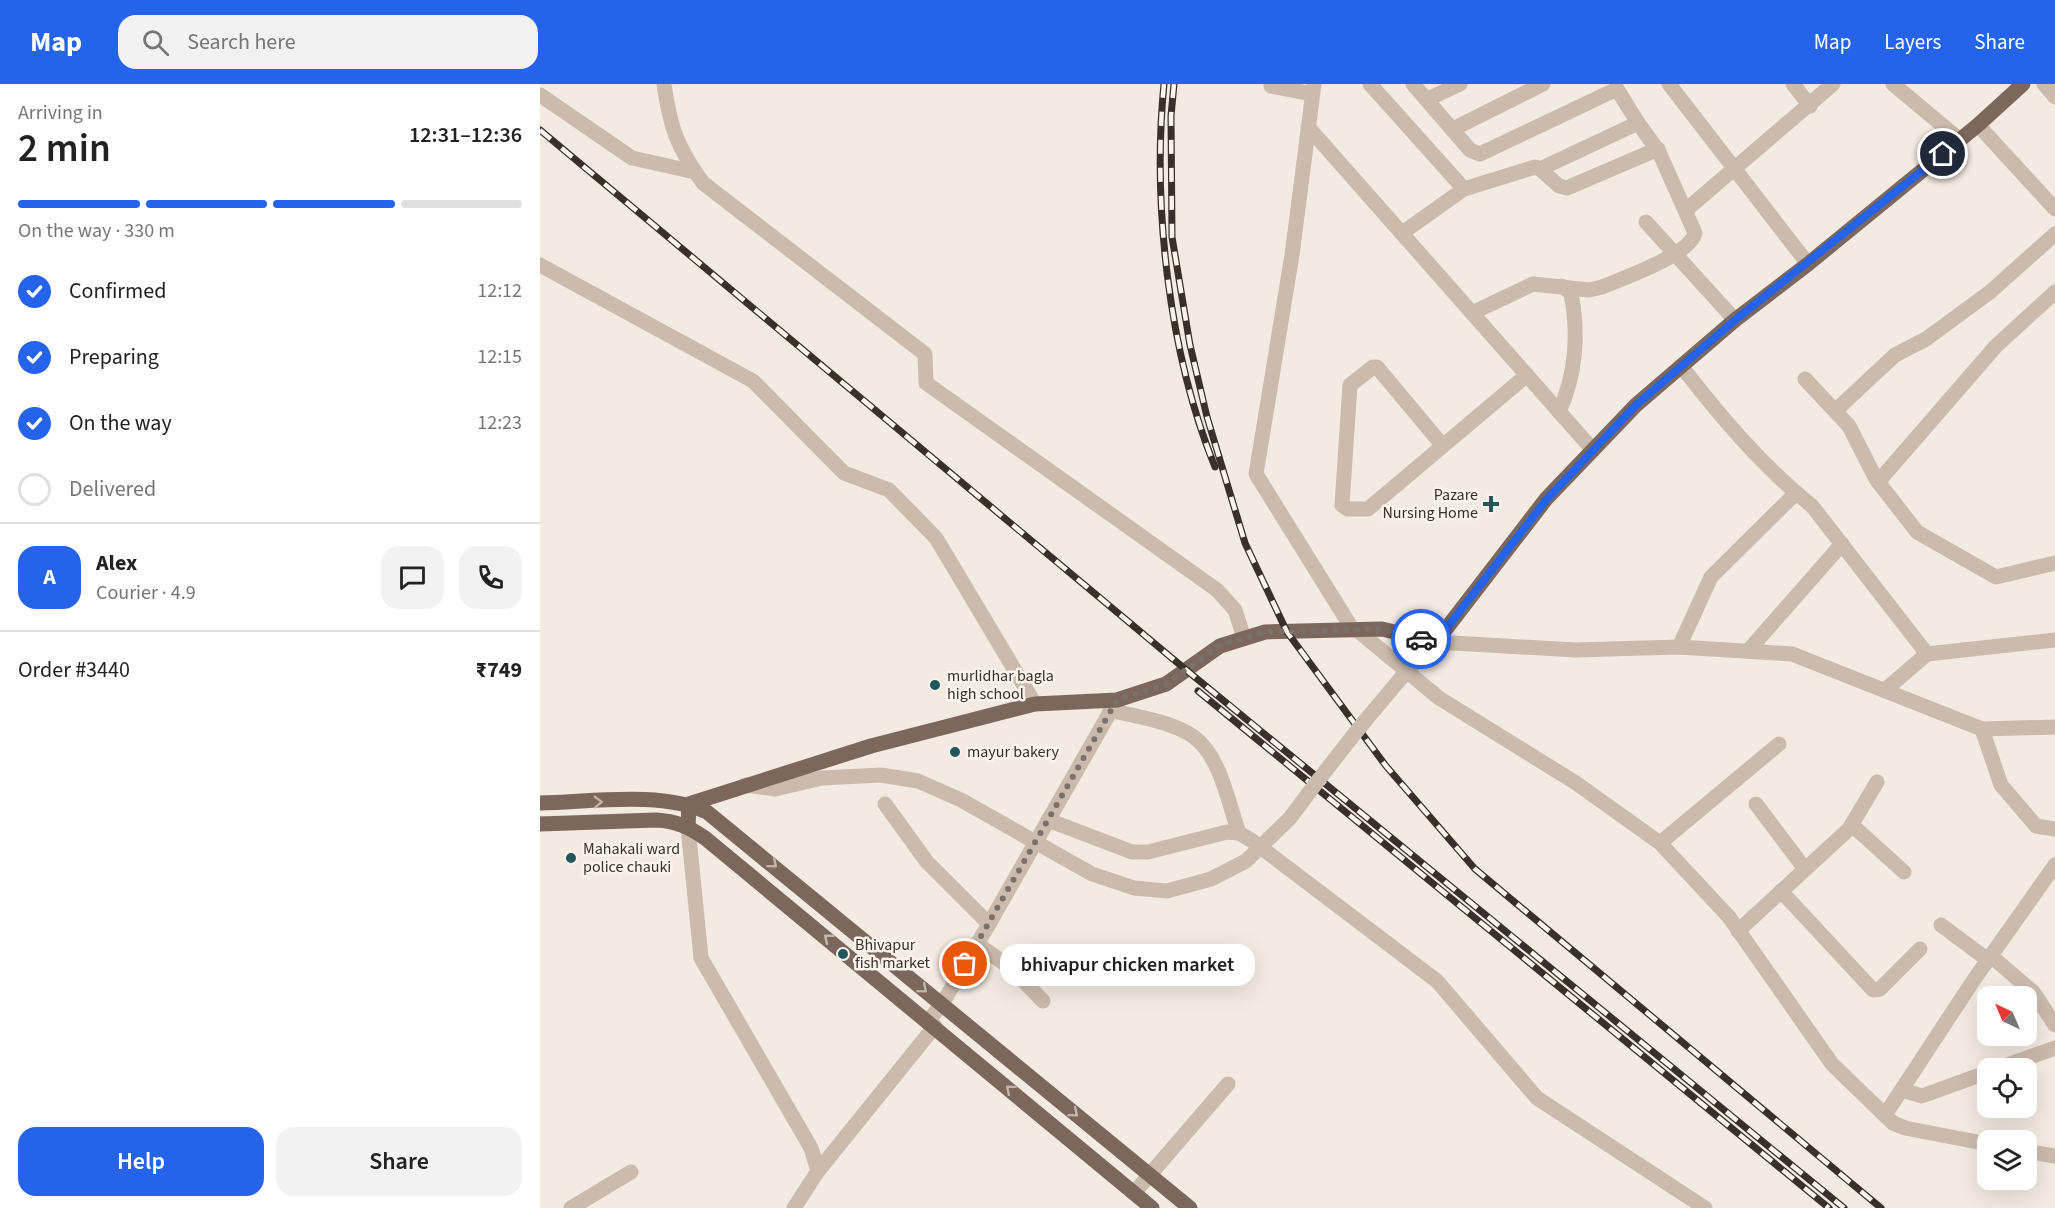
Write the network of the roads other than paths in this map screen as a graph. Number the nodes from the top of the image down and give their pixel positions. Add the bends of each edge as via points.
1 (664, 84) edge
2 (1272, 84) edge
3 (1370, 84) edge
4 (1413, 84) edge
5 (1460, 84) edge
6 (1543, 84) edge
7 (1669, 84) edge
8 (1793, 84) edge
9 (1833, 84) edge
10 (1893, 84) edge
11 (2023, 84) edge
12 (2044, 84) edge
13 (1313, 89) edge
14 (540, 95) edge
15 (2055, 97) edge
16 (1428, 99) junction
17 (1810, 106) junction
18 (1638, 123) junction
19 (1978, 125) junction
20 (1308, 127) junction
21 (1452, 129) junction
22 (1960, 140) junction
23 (1658, 149) junction
24 (1540, 169) junction
25 (1736, 170) junction
26 (695, 172) junction
27 (1464, 189) junction
28 (2055, 208) edge
29 (1686, 210) junction
30 (1646, 222) dead end
31 (1402, 233) junction
32 (2055, 234) edge
33 (1674, 255) junction
34 (1808, 264) junction
35 (540, 265) edge
36 (1562, 286) junction
37 (2055, 292) edge
38 (1472, 313) junction
39 (1735, 320) junction
40 (1682, 367) junction
41 (1527, 375) junction
42 (1805, 379) dead end
43 (1835, 411) junction
44 (1560, 412) junction
45 (1443, 446) junction
46 (1593, 450) junction
47 (1878, 482) junction
48 (1796, 493) junction
49 (1842, 544) junction
50 (2055, 563) edge
51 (1355, 630) junction
52 (1244, 638) junction
53 (2055, 639) edge
54 (1436, 642) junction
55 (1679, 647) junction
56 (1748, 651) junction
57 (1927, 654) junction
58 (1885, 690) junction
59 (1035, 704) junction
60 (1113, 705) junction
61 (2055, 728) edge
62 (1982, 729) junction
63 (1779, 744) dead end
64 (1877, 782) dead end
65 (745, 785) junction
66 (540, 803) edge
67 (689, 804) junction
68 (885, 804) dead end
69 (1756, 804) dead end
70 (1048, 820) junction
71 (540, 824) edge
72 (1852, 825) junction
73 (688, 827) junction
74 (2055, 829) edge
75 (1239, 833) junction
76 (1035, 843) junction
77 (1660, 843) junction
78 (1261, 847) junction
79 (2055, 865) edge
80 (1805, 869) junction
81 (1904, 873) dead end
82 (1781, 891) junction
83 (989, 924) junction
84 (1941, 925) dead end
85 (1738, 931) junction
86 (977, 944) junction
87 (1920, 949) dead end
88 (1989, 958) junction
89 (1043, 1001) dead end
90 (942, 1004) junction
91 (931, 1024) junction
92 (2055, 1025) edge
93 (2055, 1048) edge
94 (2027, 1058) edge
95 (1977, 1076) edge
96 (1228, 1084) dead end
97 (1902, 1090) junction
98 (1886, 1115) junction
99 (1977, 1141) edge
100 (2037, 1153) edge
101 (2055, 1156) edge
102 (818, 1171) junction
103 (632, 1172) dead end
104 (1149, 1175) junction
105 (1134, 1193) junction
106 (571, 1208) edge
107 (794, 1208) edge
108 (1152, 1208) edge
109 (1190, 1208) edge
110 (1705, 1208) edge

1 - 26 street via 668,115 680,150
2 - 13 street
3 - 27 street
4 - 16 street
5 - 16 street
6 - 21 street
7 - 25 street
8 - 17 street
9 - 17 street
10 - 22 street
11 - 19 main road
12 - 15 street
13 - 20 street
14 - 26 street via 632,158
16 - 21 street
17 - 25 street
18 - 21 street via 1615,88 1480,154 1470,150
18 - 23 street
18 - 24 street
19 - 22 main road
19 - 28 street
20 - 31 street
20 - 51 street via 1292,255 1256,474
22 - 34 main road
23 - 24 street via 1567,188
23 - 29 street
24 - 27 street via 1535,167
25 - 29 street
25 - 34 street
26 - 52 street via 703,183 925,354 926,383 1217,590 1235,610
27 - 31 street
29 - 33 street via 1695,235
30 - 33 street
31 - 38 street
32 - 43 street via 1990,292 1926,339 1894,355
33 - 36 street via 1596,289
33 - 39 street
34 - 39 main road
35 - 59 street via 753,381 844,473 888,490 936,538
36 - 38 street via 1533,284
36 - 44 street via 1571,293 1576,324 1572,383
37 - 47 street via 1996,346
38 - 41 street
39 - 40 main road
40 - 46 main road via 1636,405
40 - 48 street via 1716,410
41 - 44 street
41 - 45 street
42 - 43 street
43 - 47 street via 1850,428
44 - 46 street
45 - 45 street via 1366,510 1342,505 1349,388 1373,367
46 - 54 main road via 1546,500
47 - 50 street via 1921,536 1990,574 2002,578
48 - 49 street via 1812,506
48 - 55 street via 1711,577
49 - 56 street
49 - 57 street
51 - 52 main road via 1265,632
51 - 54 main road via 1382,629
51 - 77 street via 1439,698 1576,783
52 - 60 main road via 1220,645 1166,684
53 - 57 street
54 - 55 street via 1575,650
54 - 78 street, bridge via 1401,678
55 - 56 street
56 - 58 street via 1792,654
57 - 58 street
58 - 62 street
59 - 60 main road
59 - 65 main road via 872,746
60 - 70 street
60 - 75 street via 1194,737 1213,760
61 - 62 street
62 - 74 street via 2001,785 2036,826
63 - 77 street
64 - 72 street
65 - 67 main road
65 - 76 street via 775,789 822,778 881,775 918,781 961,800
66 -> 67 main road via 649,800
67 - 73 main road
67 -> 90 main road via 721,821
68 - 83 street via 927,862
69 - 80 street
70 - 75 street via 1132,852 1148,852 1227,832
70 - 76 street
71 - 73 main road via 656,820
72 - 80 street
72 - 81 street
91 -> 73 main road
73 - 102 street via 701,958 811,1148
75 - 78 street
76 - 78 street via 1092,874 1134,888 1167,891 1211,879
76 - 83 street
77 - 85 street
78 - 110 street via 1437,981 1537,1098
79 - 88 street
80 - 82 street
82 - 85 street
82 - 87 street via 1873,990 1880,989
83 - 86 street
84 - 88 street
85 - 98 street via 1832,1064
86 - 89 street via 1011,968
86 - 90 street
88 - 92 street via 2032,992
88 - 97 street
90 - 91 street
90 -> 104 main road
91 - 102 street
105 -> 91 main road
93 - 94 street
95 - 97 street via 1922,1096
96 - 104 street
97 - 98 street
98 - 99 street via 1905,1128
100 - 101 street
102 - 107 street
103 - 106 street
104 - 105 street
104 - 109 main road
105 - 108 main road

